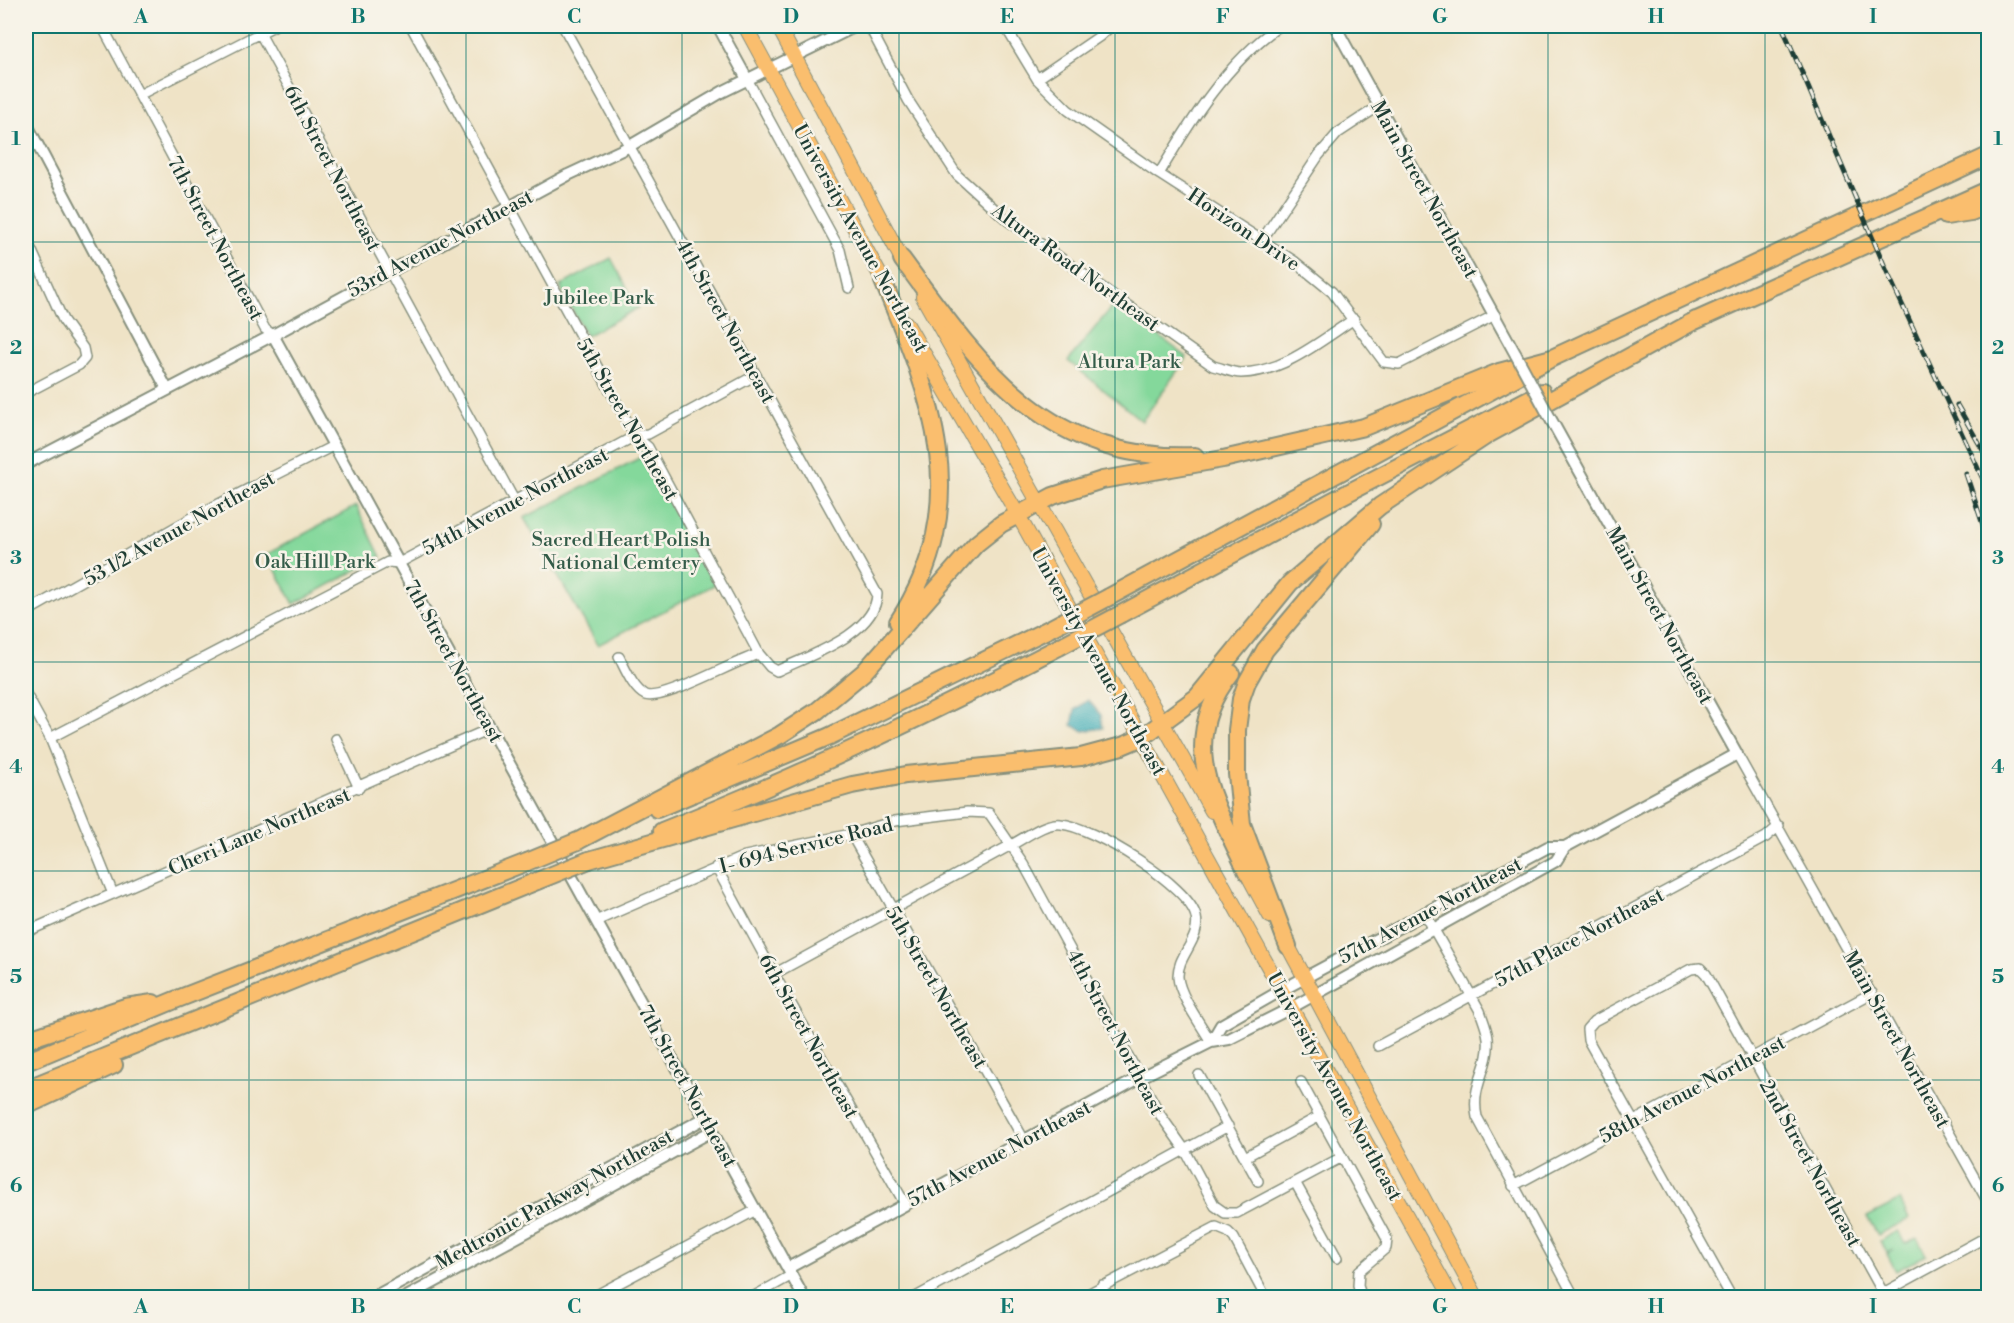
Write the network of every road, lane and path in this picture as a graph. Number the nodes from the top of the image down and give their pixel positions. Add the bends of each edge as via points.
1 (102, 26) edge
2 (274, 26) edge
3 (411, 26) edge
4 (563, 26) edge
5 (718, 26) edge
6 (745, 26) edge
7 (778, 26) edge
8 (856, 26) edge
9 (869, 26) edge
10 (1005, 26) edge
11 (1111, 26) edge
12 (1280, 26) edge
13 (1335, 26) edge
14 (258, 29) edge
15 (794, 54) junction
16 (768, 68) junction
17 (1037, 79) junction
18 (747, 80) junction
19 (139, 95) junction
20 (1379, 106) junction
21 (26, 123) edge
22 (628, 147) junction
23 (1989, 156) edge
24 (1159, 174) junction
25 (1989, 190) edge
26 (1989, 205) edge
27 (509, 206) junction
28 (1924, 219) junction
29 (26, 238) edge
30 (1262, 240) junction
31 (902, 259) junction
32 (388, 270) junction
33 (883, 281) junction
34 (849, 288) dead end
35 (1495, 315) junction
36 (1354, 319) junction
37 (1696, 320) junction
38 (273, 335) junction
39 (1552, 358) junction
40 (756, 375) junction
41 (167, 389) junction
42 (26, 393) edge
43 (634, 436) junction
44 (1297, 442) junction
45 (333, 446) junction
46 (27, 459) edge
47 (1429, 472) junction
48 (514, 500) junction
49 (1040, 502) junction
50 (1017, 515) junction
51 (1353, 527) junction
52 (399, 563) junction
53 (26, 612) edge
54 (759, 654) junction
55 (619, 657) dead end
56 (843, 690) junction
57 (26, 694) edge
58 (1164, 723) junction
59 (491, 728) junction
60 (50, 738) junction
61 (1141, 738) junction
62 (336, 739) dead end
63 (1737, 754) junction
64 (358, 788) junction
65 (989, 813) joint
66 (1779, 826) junction
67 (851, 834) junction
68 (578, 841) junction
69 (1011, 845) junction
70 (1565, 848) junction
71 (589, 860) junction
72 (716, 867) junction
73 (1247, 872) junction
74 (113, 894) junction
75 (894, 911) junction
76 (1424, 912) junction
77 (597, 920) junction
78 (1434, 930) junction
79 (26, 932) edge
80 (1288, 946) junction
81 (311, 973) junction
82 (774, 974) junction
83 (1304, 977) junction
84 (1282, 990) junction
85 (1872, 993) junction
86 (1313, 995) junction
87 (1472, 995) junction
88 (175, 1000) junction
89 (1291, 1008) junction
90 (26, 1040) edge
91 (1211, 1042) junction
92 (1378, 1046) dead end
93 (1752, 1057) junction
94 (26, 1062) edge
95 (1199, 1075) dead end
96 (1141, 1077) junction
97 (1301, 1082) dead end
98 (26, 1089) edge
99 (26, 1106) edge
100 (1320, 1116) junction
101 (705, 1118) junction
102 (1633, 1121) junction
103 (1228, 1126) junction
104 (712, 1131) junction
105 (1024, 1140) junction
106 (1185, 1150) junction
107 (1245, 1157) junction
108 (1342, 1157) junction
109 (1258, 1181) dead end
110 (584, 1182) junction
111 (1295, 1182) junction
112 (1513, 1186) junction
113 (592, 1196) junction
114 (1989, 1202) edge
115 (905, 1204) junction
116 (756, 1210) junction
117 (1989, 1236) edge
118 (1337, 1258) dead end
119 (790, 1272) junction
120 (1102, 1286) junction
121 (1884, 1295) edge
122 (372, 1298) edge
123 (405, 1298) edge
124 (591, 1298) edge
125 (751, 1298) edge
126 (804, 1298) edge
127 (914, 1298) edge
128 (1080, 1298) edge
129 (1109, 1298) edge
130 (1266, 1298) edge
131 (1362, 1298) edge
132 (1452, 1298) edge
133 (1477, 1298) edge
134 (1575, 1298) edge
135 (1732, 1298) edge
136 (1874, 1298) edge

1 - 19 street, 7th Street Northeast
2 - 14 street
3 - 27 street, 5th Street Northeast
4 - 22 street, 4th Street Northeast
5 - 18 street, University Avenue Northeast
6 - 16 main road, University Avenue Northeast
7 - 15 main road, University Avenue Northeast
8 - 15 street, 53rd Avenue Northeast
9 - 36 street, Altura Road Northeast via 908,100 957,175 1007,220 1214,366 1238,373 1266,369 1291,360
10 - 17 street, Horizon Drive
11 - 17 street
12 - 24 street via 1246,51 1192,117
13 - 20 street, Main Street Northeast
14 - 19 street
14 - 32 street, 6th Street Northeast
15 - 16 street, 53rd Avenue Northeast
15 - 31 main road, University Avenue Northeast
16 - 18 street, 53rd Avenue Northeast
16 - 33 main road, University Avenue Northeast
17 - 24 street, Horizon Drive via 1068,110
18 - 22 street, 53rd Avenue Northeast
18 - 34 street, University Avenue Northeast via 840,250
19 - 38 street, 7th Street Northeast via 265,329
20 - 30 street via 1338,133
20 - 35 street, Main Street Northeast
21 - 41 street
22 - 27 street, 53rd Avenue Northeast
22 - 40 street, 4th Street Northeast
23 - 39 highway
24 - 30 street, Horizon Drive
25 - 28 highway
26 - 28 highway via 1971,212
27 - 32 street, 53rd Avenue Northeast
27 - 43 street, 5th Street Northeast
28 - 37 highway
29 - 42 street via 85,358
30 - 36 street, Horizon Drive via 1332,292
31 - 44 highway via 990,374 1035,411 1083,437 1128,451 1185,456
31 - 49 main road, University Avenue Northeast
32 - 38 street, 53rd Avenue Northeast
32 - 48 street, 6th Street Northeast
33 - 50 main road, University Avenue Northeast
33 - 56 highway via 930,402 939,449 939,505 927,561 908,604 874,655
35 - 36 street, Horizon Drive via 1399,364 1384,362
35 - 63 street, Main Street Northeast, bridge
37 - 47 highway via 1512,421
37 - 71 highway, bridge via 1538,394 927,716 827,762
38 - 41 street, 53rd Avenue Northeast
38 - 45 street, 7th Street Northeast
39 - 44 highway via 1499,372 1376,424
39 - 68 highway, bridge via 1049,629 830,736
40 - 43 street, 54th Avenue Northeast via 648,434
40 - 54 street, 4th Street Northeast via 877,594 870,618 837,642 777,671
41 - 46 street, 53rd Avenue Northeast
43 - 48 street, 54th Avenue Northeast
43 - 54 street, 5th Street Northeast via 648,447
44 - 49 highway via 1083,484
45 - 52 street, 7th Street Northeast
45 - 53 street, 53 1/2 Avenue Northeast via 197,515
47 - 51 highway
47 - 80 highway via 1355,541 1269,645 1244,691 1237,730 1240,814 1245,837
48 - 52 street, 54th Avenue Northeast
49 - 50 highway
49 - 58 main road, University Avenue Northeast
50 - 56 highway via 966,554 873,662
50 - 61 main road, University Avenue Northeast
51 - 58 highway via 1290,583 1197,697
51 - 73 highway via 1310,573 1238,664 1219,689 1206,718 1202,752 1206,779
52 - 59 street, 7th Street Northeast
52 - 60 street, 54th Avenue Northeast via 388,562
54 - 55 street via 664,695 647,696 637,688
56 - 68 highway via 780,735
57 - 60 street
58 - 61 highway
58 - 73 main road, University Avenue Northeast
59 - 64 street, Cheri Lane Northeast
59 - 77 street, 7th Street Northeast
60 - 74 street
61 - 71 highway via 1081,757 906,775 852,785
61 - 84 main road, University Avenue Northeast
62 - 64 street
63 - 66 street, Main Street Northeast
63 - 70 street, 57th Avenue Northeast
64 - 74 street, Cheri Lane Northeast
65 - 67 street, I- 694 Service Road via 895,821
65 - 69 street, 4th Street Northeast
66 - 85 street, Main Street Northeast
66 - 87 street, 57th Place Northeast via 1766,837
67 - 72 street, I- 694 Service Road via 745,856
67 - 75 street, 5th Street Northeast
68 - 88 highway, bridge
69 - 75 street
69 - 91 street via 1051,825 1073,826 1123,851 1185,897 1196,917 1197,929 1181,962 1178,980
69 - 96 street, 4th Street Northeast
70 - 76 street, 57th Avenue Northeast via 1548,847
70 - 78 street, 57th Avenue Northeast via 1556,861
71 - 81 highway, bridge
72 - 77 street, I- 694 Service Road
72 - 82 street, 6th Street Northeast
73 - 80 main road, University Avenue Northeast
74 - 79 street, Cheri Lane Northeast
75 - 82 street
75 - 105 street, 5th Street Northeast
76 - 78 street
76 - 83 street, 57th Avenue Northeast
77 - 101 street, 7th Street Northeast
78 - 86 street, 57th Avenue Northeast
78 - 87 street
80 - 83 main road, University Avenue Northeast
81 - 98 highway
81 - 99 highway
82 - 115 street, 6th Street Northeast
83 - 84 street, 57th Avenue Northeast
83 - 86 main road, University Avenue Northeast
84 - 89 main road, University Avenue Northeast
84 - 91 street, 57th Avenue Northeast via 1221,1025
85 - 93 street, 58th Avenue Northeast
85 - 114 street, Main Street Northeast
86 - 89 street, 57th Avenue Northeast
86 - 133 main road, University Avenue Northeast
87 - 92 street, 57th Place Northeast
87 - 112 street via 1488,1039 1474,1105
88 - 90 highway via 125,1007
88 - 94 highway
89 - 91 street, 57th Avenue Northeast via 1229,1039
89 - 132 main road, University Avenue Northeast
91 - 96 street, 57th Avenue Northeast
93 - 102 street, 58th Avenue Northeast
93 - 102 street, 2nd Street Northeast via 1706,974 1700,968 1691,969 1587,1029 1588,1040
93 - 121 street, 2nd Street Northeast
95 - 103 street
96 - 105 street, 57th Avenue Northeast
96 - 106 street, 4th Street Northeast via 1161,1116
97 - 100 street
100 - 107 street
100 - 108 street
101 - 104 street, 7th Street Northeast
101 - 110 street, Medtronic Parkway Northeast
102 - 112 street, 58th Avenue Northeast
102 - 135 street
103 - 106 street
103 - 107 street
104 - 113 street, Medtronic Parkway Northeast
104 - 116 street, 7th Street Northeast
105 - 115 street, 57th Avenue Northeast
106 - 111 street, 4th Street Northeast via 1215,1206 1225,1213 1237,1213
106 - 127 street
107 - 109 street
108 - 111 street
108 - 131 street via 1387,1239 1386,1248 1359,1271
110 - 113 street
110 - 122 street, Medtronic Parkway Northeast
111 - 118 street
112 - 134 street
113 - 123 street, Medtronic Parkway Northeast
115 - 119 street, 57th Avenue Northeast
116 - 119 street, 7th Street Northeast
116 - 124 street
117 - 121 street
119 - 125 street
119 - 126 street, 7th Street Northeast
120 - 128 street
120 - 129 street
120 - 130 street via 1209,1229 1222,1229 1234,1238
121 - 136 street

